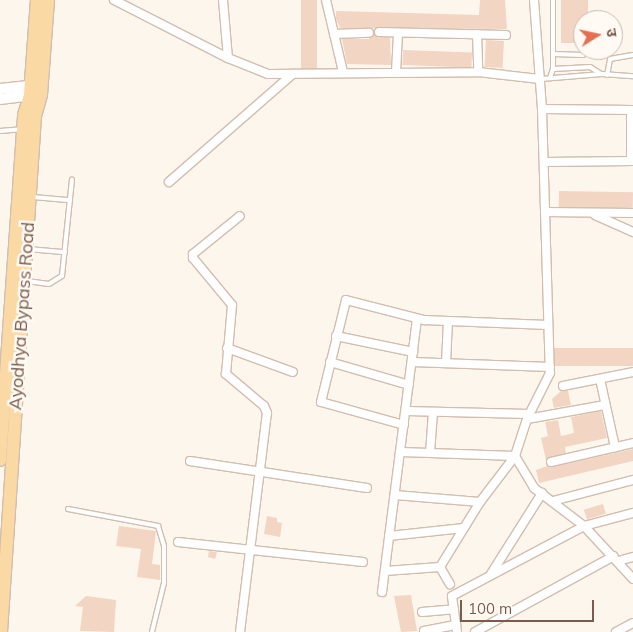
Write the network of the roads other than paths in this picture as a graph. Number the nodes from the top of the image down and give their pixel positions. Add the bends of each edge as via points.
1 (37, 0) edge
2 (48, 0) edge
3 (114, 0) edge
4 (222, 0) edge
5 (326, 0) edge
6 (534, 0) edge
7 (553, 0) edge
8 (379, 32) dead end
9 (368, 33) dead end
10 (398, 33) junction
11 (334, 34) junction
12 (478, 34) junction
13 (506, 35) dead end
14 (553, 54) junction
15 (573, 55) edge
16 (633, 55) edge
17 (228, 58) junction
18 (554, 69) junction
19 (343, 72) junction
20 (396, 72) junction
21 (478, 72) junction
22 (294, 74) junction
23 (602, 74) junction
24 (607, 75) junction
25 (633, 76) edge
26 (540, 78) junction
27 (550, 78) junction
28 (36, 90) junction
29 (1, 95) edge
30 (542, 109) junction
31 (632, 110) edge
32 (23, 129) junction
33 (0, 131) edge
34 (632, 161) edge
35 (544, 162) junction
36 (72, 180) dead end
37 (169, 182) dead end
38 (25, 196) junction
39 (70, 200) junction
40 (545, 212) junction
41 (591, 213) junction
42 (633, 213) edge
43 (240, 216) dead end
44 (633, 232) edge
45 (27, 248) junction
46 (65, 252) junction
47 (25, 280) junction
48 (417, 319) junction
49 (448, 321) junction
50 (548, 325) junction
51 (5, 333) edge
52 (336, 336) junction
53 (227, 348) junction
54 (414, 352) junction
55 (330, 362) junction
56 (412, 362) junction
57 (446, 363) junction
58 (550, 367) junction
59 (293, 372) dead end
60 (633, 372) edge
61 (600, 379) junction
62 (410, 385) junction
63 (563, 386) dead end
64 (605, 405) junction
65 (406, 411) junction
66 (433, 412) junction
67 (528, 417) junction
68 (404, 425) junction
69 (633, 443) edge
70 (615, 447) junction
71 (401, 452) junction
72 (430, 453) junction
73 (515, 456) junction
74 (0, 460) edge
75 (190, 461) dead end
76 (551, 462) dead end
77 (260, 472) junction
78 (633, 480) edge
79 (367, 488) dead end
80 (6, 489) edge
81 (542, 493) junction
82 (395, 495) junction
83 (553, 501) junction
84 (480, 502) junction
85 (68, 509) dead end
86 (633, 513) edge
87 (584, 526) junction
88 (464, 528) junction
89 (389, 536) junction
90 (178, 542) dead end
91 (250, 550) junction
92 (633, 557) edge
93 (616, 559) junction
94 (363, 562) dead end
95 (440, 567) junction
96 (385, 571) junction
97 (490, 576) junction
98 (633, 580) edge
99 (450, 584) dead end
100 (382, 592) dead end
101 (454, 610) junction
102 (422, 612) dead end
103 (633, 623) edge
104 (457, 628) edge
105 (424, 631) edge
106 (1, 632) edge
107 (152, 632) edge
108 (240, 632) edge
109 (475, 632) edge
110 (616, 632) edge

1 - 28 main road, Ayodhya Bypass Road
2 - 28 main road, Ayodhya Bypass Road
3 - 17 street
4 - 17 street
5 - 11 street
6 - 26 street
7 - 14 lane
8 - 10 street
9 - 11 street
10 - 12 street
10 - 20 street
11 - 19 street
12 - 13 street
12 - 21 street
14 - 15 lane
14 - 18 lane
16 - 24 lane via 610,59
17 - 22 street via 268,74
18 - 23 lane via 590,66
18 - 27 lane
19 - 20 street
19 - 22 street
20 - 21 street
21 - 26 street
22 - 37 street
23 - 24 lane
23 - 27 lane
24 - 25 lane
26 - 27 lane
26 - 30 street
28 - 29 street
28 - 32 main road, Ayodhya Bypass Road
28 - 38 main road, Ayodhya Bypass Road via 36,116
30 - 31 street
30 - 35 street
31 - 34 street
32 - 33 lane
32 - 38 main road, Ayodhya Bypass Road
34 - 35 street
35 - 40 street
36 - 39 lane
38 - 39 lane
38 - 45 main road, Ayodhya Bypass Road
38 - 51 main road, Ayodhya Bypass Road
39 - 46 lane
40 - 41 street
40 - 50 street
41 - 42 street
41 - 44 street
43 - 53 street via 192,258 232,305
45 - 46 lane
45 - 47 main road, Ayodhya Bypass Road
46 - 47 lane via 62,276 58,282 49,284
47 - 80 main road, Ayodhya Bypass Road
48 - 49 street
48 - 52 street via 346,300
48 - 54 street
49 - 50 street
49 - 57 street
50 - 58 street
51 - 74 main road, Ayodhya Bypass Road
52 - 54 street
52 - 55 street
53 - 59 street
53 - 77 street via 226,374 264,406 267,413
54 - 56 street
55 - 62 street
55 - 68 street via 321,402
56 - 57 street
56 - 62 street
57 - 58 street
58 - 67 street
60 - 61 street
61 - 63 street
61 - 64 street
62 - 65 street
64 - 67 street
64 - 70 street
65 - 66 street
65 - 68 street
66 - 67 street
66 - 72 street
67 - 73 street
68 - 71 street
69 - 70 street
70 - 76 street
71 - 72 street
71 - 82 street
72 - 73 street
73 - 81 street via 526,477
73 - 84 street
75 - 77 street
77 - 79 street
77 - 91 street
78 - 83 street
80 - 106 main road, Ayodhya Bypass Road
81 - 83 street
81 - 97 street
82 - 84 street
82 - 89 street
83 - 87 street
84 - 88 street
85 - 107 lane via 158,526 164,546 164,583
86 - 87 street
87 - 93 street
87 - 97 street
88 - 89 street
88 - 95 street
89 - 96 street
90 - 91 street
91 - 94 street
91 - 108 street
92 - 93 street
93 - 98 street
93 - 109 street
95 - 96 street
95 - 99 street
96 - 100 street
97 - 101 street via 452,596
101 - 102 street
101 - 104 street
103 - 110 street
104 - 105 street

